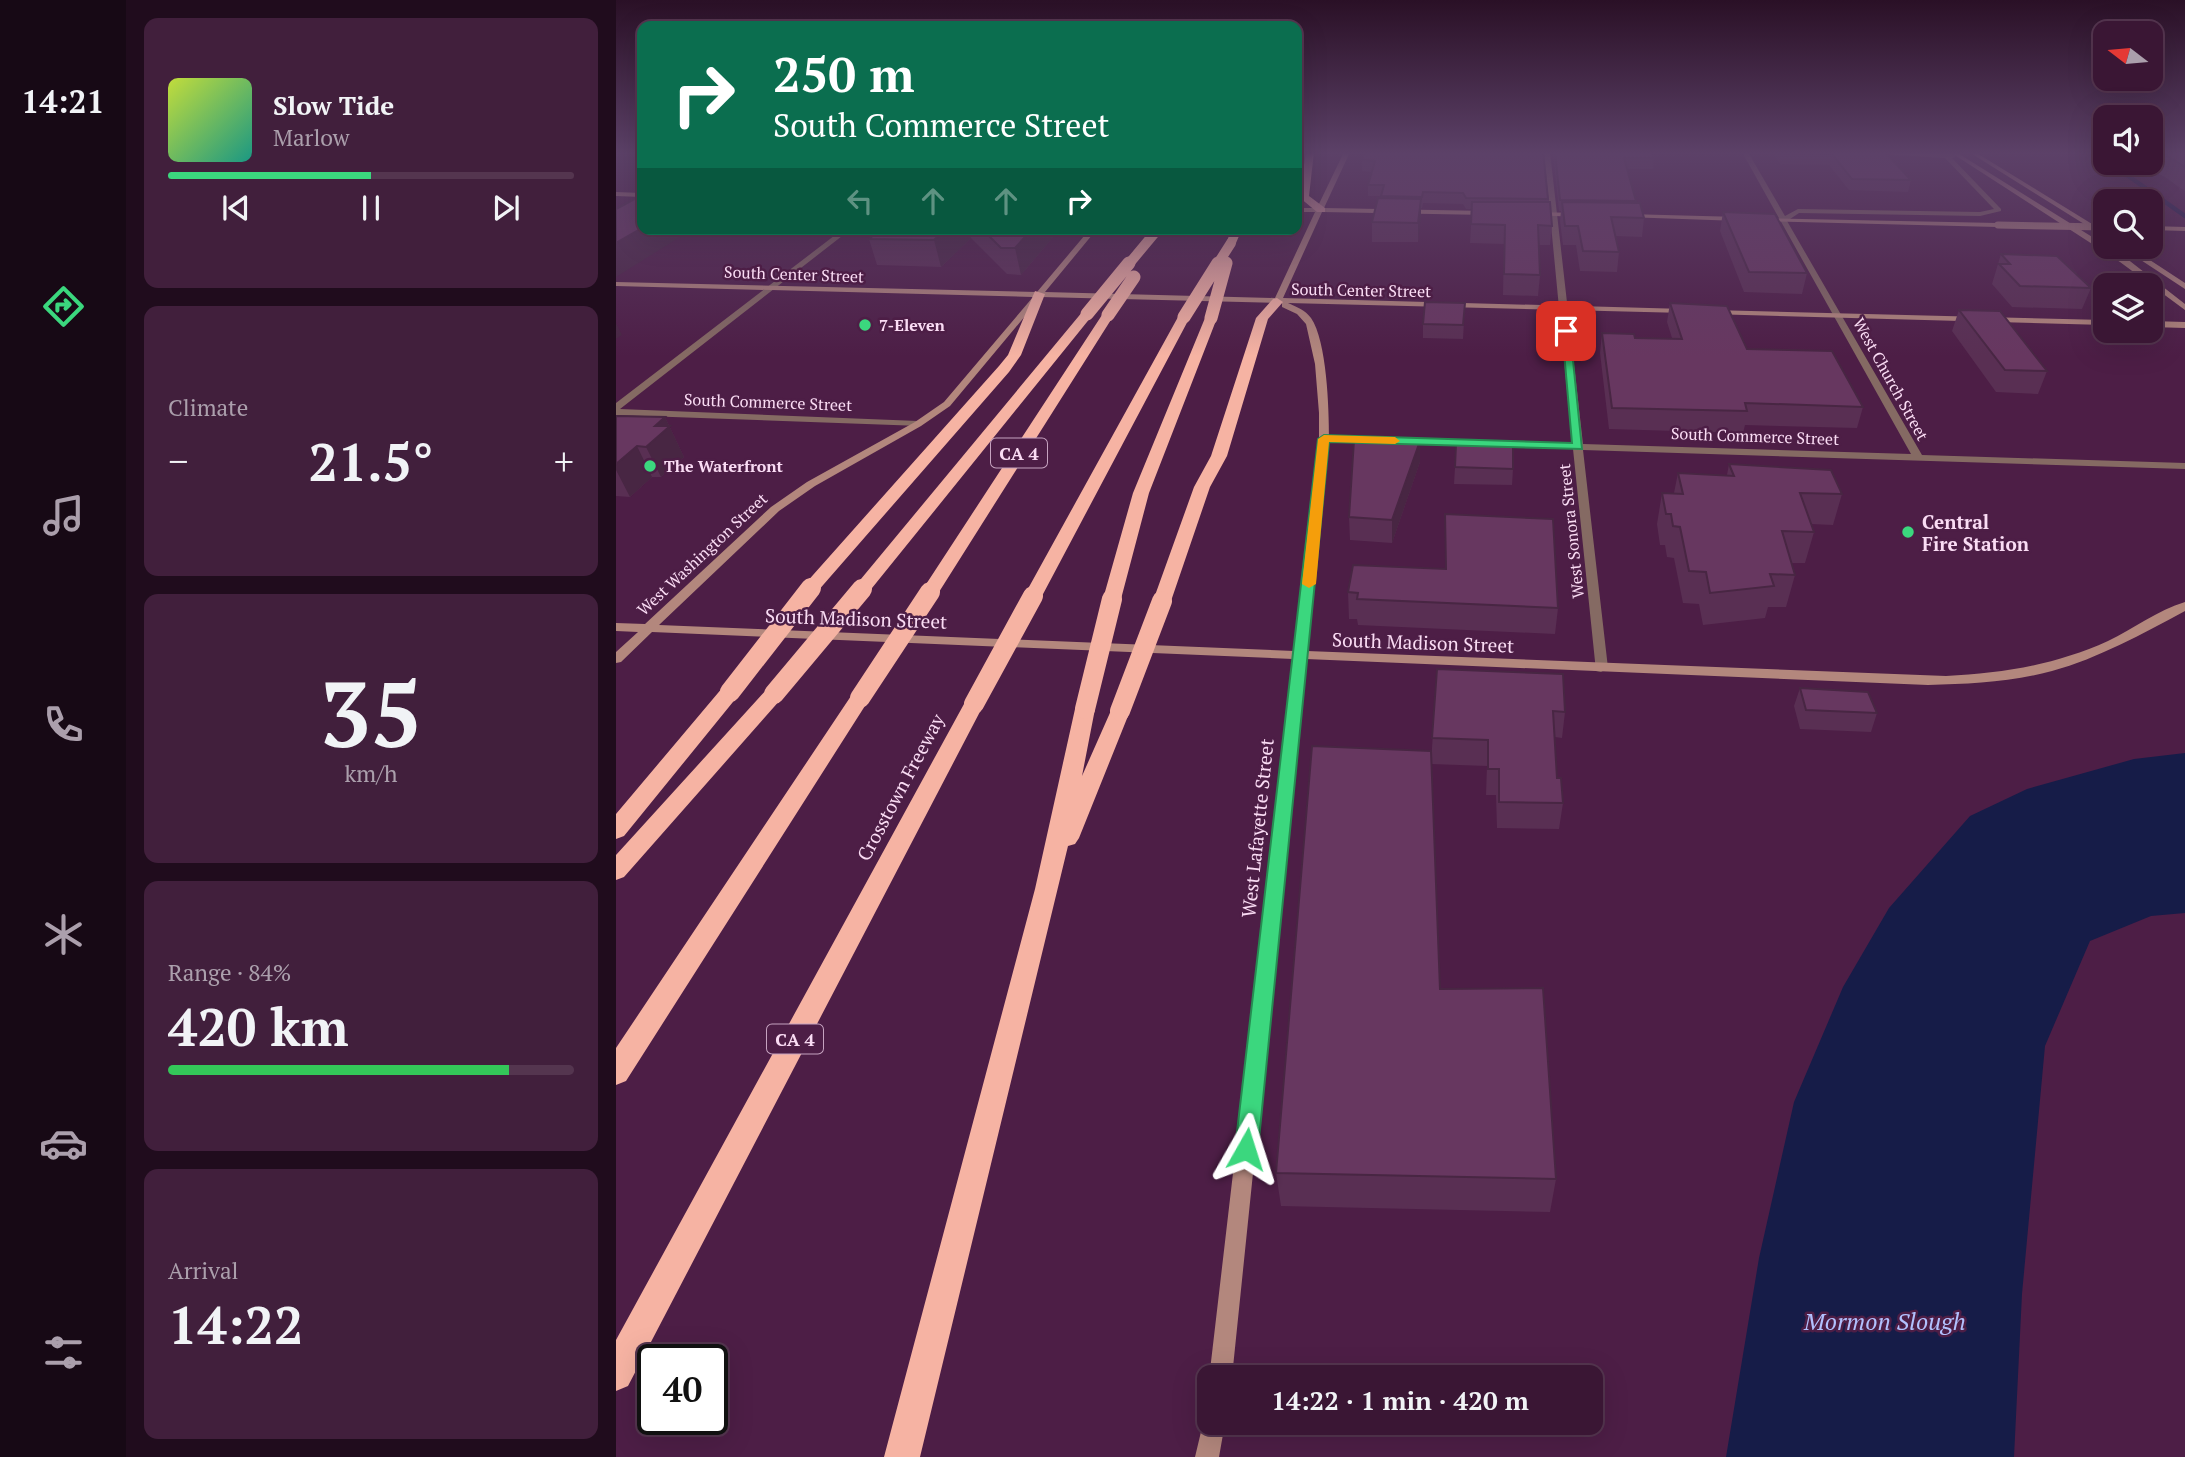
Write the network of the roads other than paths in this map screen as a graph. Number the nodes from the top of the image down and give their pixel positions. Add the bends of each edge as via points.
1 (1316, 220) edge
2 (1553, 220) edge
3 (1784, 220) joint
4 (2060, 220) edge
5 (2093, 227) edge
6 (2163, 228) edge
7 (2185, 229) edge
8 (840, 235) edge
9 (1089, 235) edge
10 (1153, 235) edge
11 (1162, 235) edge
12 (1234, 235) edge
13 (1231, 243) junction
14 (2143, 259) edge
15 (616, 284) edge
16 (2185, 287) edge
17 (773, 288) junction
18 (1039, 294) junction
19 (1277, 302) junction
20 (1563, 308) junction
21 (2185, 308) edge
22 (1838, 315) junction
23 (2093, 323) edge
24 (2163, 324) edge
25 (2185, 325) edge
26 (616, 410) edge
27 (918, 424) junction
28 (1324, 439) junction
29 (1578, 446) junction
30 (1918, 457) junction
31 (2185, 466) edge
32 (2185, 606) edge
33 (616, 627) edge
34 (647, 629) junction
35 (1301, 656) junction
36 (616, 659) edge
37 (1601, 668) junction
38 (616, 830) edge
39 (616, 870) edge
40 (1047, 889) junction
41 (616, 1072) edge
42 (1221, 1365) edge
43 (616, 1374) edge
44 (1211, 1435) edge
45 (902, 1457) edge
46 (1207, 1457) edge

1 - 19 main road
2 - 20 street, West Sonora Street
3 - 5 main road, bridge
3 - 22 street, West Church Street
4 - 21 main road via 2123,260
6 - 7 main road
8 - 17 street
9 - 18 main road, West Washington Street
10 - 39 highway, bridge via 774,694
11 - 41 highway, CA 4, bridge
12 - 13 highway, Crosstown Freeway / CA 4
13 - 40 highway, CA 4, bridge via 1211,318 1141,493 1085,709
13 - 43 highway, Crosstown Freeway / CA 4, bridge via 1184,317 1032,596
14 - 16 main road
15 - 17 main road, South Center Street
17 - 18 main road, South Center Street
17 - 26 street
18 - 19 main road, South Center Street
18 - 27 main road, West Washington Street via 947,404
18 - 38 highway, bridge via 1004,369 811,588
19 - 20 main road, South Center Street
19 - 28 main road, West Lafayette Street via 1295,308 1310,324 1325,415
19 - 40 highway, bridge via 1262,318 1219,456 1202,487 1120,711
20 - 22 main road, South Center Street
20 - 29 street, West Sonora Street
22 - 23 main road, South Center Street
22 - 30 street, West Church Street
24 - 25 main road
26 - 27 street, South Commerce Street
27 - 34 main road, West Washington Street via 775,509
28 - 29 street, South Commerce Street
28 - 35 main road, West Lafayette Street
29 - 30 street, South Commerce Street
29 - 37 street, West Sonora Street
30 - 31 street, South Commerce Street
32 - 37 main road, South Madison Street via 2098,650 2019,674 1928,681
33 - 34 main road, South Madison Street
34 - 35 main road, South Madison Street
34 - 36 main road, West Washington Street
35 - 37 main road, South Madison Street
35 - 42 main road, West Lafayette Street
40 - 45 highway, CA 4
44 - 46 main road

